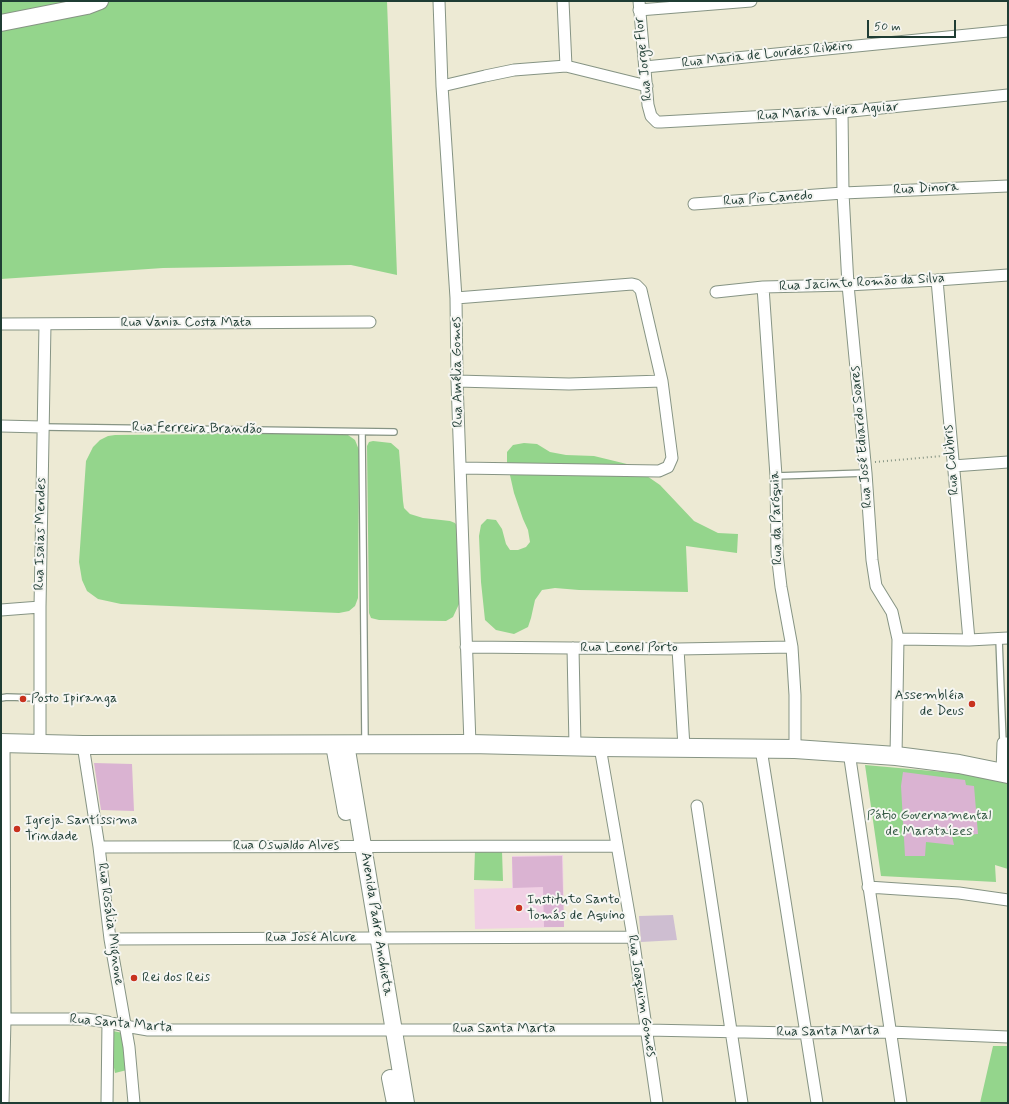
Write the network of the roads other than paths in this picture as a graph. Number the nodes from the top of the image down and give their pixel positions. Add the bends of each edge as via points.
1 (100, 1) edge
2 (439, 1) edge
3 (563, 1) edge
4 (752, 1) edge
5 (639, 5) edge
6 (1, 23) edge
7 (1008, 31) edge
8 (566, 66) junction
9 (645, 67) junction
10 (442, 86) junction
11 (647, 86) junction
12 (1008, 95) edge
13 (842, 112) junction
14 (650, 116) joint
15 (1008, 186) edge
16 (843, 193) junction
17 (694, 204) dead end
18 (1008, 274) edge
19 (937, 280) junction
20 (848, 285) junction
21 (763, 287) junction
22 (716, 292) dead end
23 (456, 298) junction
24 (370, 322) dead end
25 (1, 324) edge
26 (45, 324) junction
27 (457, 382) junction
28 (662, 382) junction
29 (1, 426) edge
30 (42, 427) junction
31 (362, 432) junction
32 (394, 432) dead end
33 (952, 460) junction
34 (1008, 462) edge
35 (460, 468) junction
36 (865, 468) junction
37 (776, 476) junction
38 (40, 607) junction
39 (1, 610) edge
40 (898, 639) junction
41 (1004, 639) edge
42 (969, 640) junction
43 (466, 647) junction
44 (792, 647) junction
45 (574, 648) junction
46 (678, 649) junction
47 (1, 698) edge
48 (39, 698) junction
49 (1005, 743) edge
50 (3, 744) edge
51 (40, 744) junction
52 (470, 744) junction
53 (83, 745) junction
54 (340, 745) junction
55 (365, 745) junction
56 (575, 746) junction
57 (600, 747) junction
58 (684, 747) junction
59 (761, 749) junction
60 (795, 749) junction
61 (849, 752) junction
62 (896, 756) junction
63 (1005, 773) edge
64 (697, 806) dead end
65 (358, 846) junction
66 (617, 846) junction
67 (99, 847) junction
68 (868, 887) junction
69 (1008, 900) edge
70 (633, 937) junction
71 (372, 938) junction
72 (110, 939) junction
73 (3, 1019) edge
74 (108, 1022) junction
75 (125, 1026) junction
76 (388, 1029) junction
77 (646, 1030) junction
78 (730, 1032) junction
79 (890, 1032) junction
80 (805, 1033) junction
81 (1008, 1037) edge
82 (3, 1103) edge
83 (107, 1103) edge
84 (134, 1103) edge
85 (395, 1103) edge
86 (406, 1103) edge
87 (657, 1103) edge
88 (742, 1103) edge
89 (817, 1103) edge
90 (902, 1103) edge

1 - 6 street
2 - 10 street, Rua Amélia Gomes
3 - 8 street
4 - 5 street
5 - 9 street, Rua Jorge Flor
7 - 9 street, Rua Maria de Lourdes Ribeiro
8 - 10 street via 514,70
8 - 11 street
9 - 11 street, Rua Jorge Flor
10 - 23 street, Rua Amélia Gomes
11 - 14 street, Rua Jorge Flor
12 - 13 street, Rua Maria Vieira Aguiar
13 - 14 street, Rua Maria Vieira Aguiar via 661,122
13 - 16 street, Rua José Eduardo Soares
15 - 16 street, Rua Dinora
16 - 17 street, Rua Pio Canedo
16 - 20 street, Rua José Eduardo Soares
18 - 19 street, Rua Jacinto Romão da Silva
19 - 20 street, Rua Jacinto Romão da Silva
19 - 33 street, Rua Colibris
20 - 21 street, Rua Jacinto Romão da Silva
20 - 36 street, Rua José Eduardo Soares
21 - 22 street, Rua Jacinto Romão da Silva
21 - 37 street, Rua da Paróquia
23 - 27 street, Rua Amélia Gomes
23 - 28 street via 636,285 641,290
24 - 26 street, Rua Vania Costa Mata
25 - 26 street, Rua Vania Costa Mata
26 - 30 street, Rua Isaias Mendes
27 - 28 street
27 - 35 street, Rua Amélia Gomes
28 - 35 street via 672,458 668,467 659,471
29 - 30 street, Rua Ferreira Brandão
30 - 31 lane, Rua Ferreira Brandão
30 - 38 street, Rua Isaias Mendes
31 - 32 lane, Rua Ferreira Brandão
31 - 55 lane
33 - 34 street
33 - 42 street, Rua Colibris
35 - 43 street, Rua Amélia Gomes
36 - 37 lane
36 - 40 street, Rua José Eduardo Soares via 873,574 876,586 892,612
37 - 44 street, Rua da Paróquia via 777,559
38 - 39 street
38 - 48 street, Rua Isaias Mendes
40 - 42 street
40 - 62 street, Rua José Eduardo Soares
41 - 42 street
41 - 49 lane
43 - 45 street, Rua Leonel Porto
43 - 52 street, Rua Amélia Gomes
44 - 46 street, Rua Leonel Porto
44 - 60 street, Rua da Paróquia
45 - 46 street, Rua Leonel Porto
45 - 56 street
46 - 58 street
47 - 48 lane
48 - 51 street, Rua Isaias Mendes
49 - 63 street
50 - 51 main road
50 - 73 street
51 - 53 main road
52 - 55 main road
52 - 56 main road
53 - 54 main road
53 - 67 street, Rua Rosália Mignone
54 - 55 main road
54 - 65 street, Avenida Padre Anchieta
56 - 57 main road
57 - 58 main road
57 - 66 street, Rua Joaquim Gomes
58 - 59 main road
59 - 60 main road
59 - 80 street
60 - 61 main road
61 - 62 main road
61 - 68 street
62 - 63 main road
64 - 78 street
65 - 66 street, Rua Oswaldo Alves
65 - 67 street, Rua Oswaldo Alves
65 - 71 street, Avenida Padre Anchieta
66 - 70 street, Rua Joaquim Gomes
67 - 72 street, Rua Rosália Mignone
68 - 69 street
68 - 79 street
70 - 71 street, Rua José Alcure
70 - 77 street, Rua Joaquim Gomes
71 - 72 street, Rua José Alcure
71 - 76 street, Avenida Padre Anchieta
72 - 75 street, Rua Rosália Mignone
73 - 74 street, Rua Santa Marta
73 - 82 street
74 - 75 street, Rua Santa Marta
74 - 83 street
75 - 76 street, Rua Santa Marta via 148,1030
75 - 84 street, Rua Rosália Mignone
76 - 77 street, Rua Santa Marta
76 - 85 street, Avenida Padre Anchieta
76 - 86 street, Avenida Padre Anchieta
77 - 78 street, Rua Santa Marta
77 - 87 street, Rua Joaquim Gomes
78 - 80 street, Rua Santa Marta
78 - 88 street
79 - 80 street, Rua Santa Marta
79 - 81 street, Rua Santa Marta
79 - 90 street
80 - 89 street

